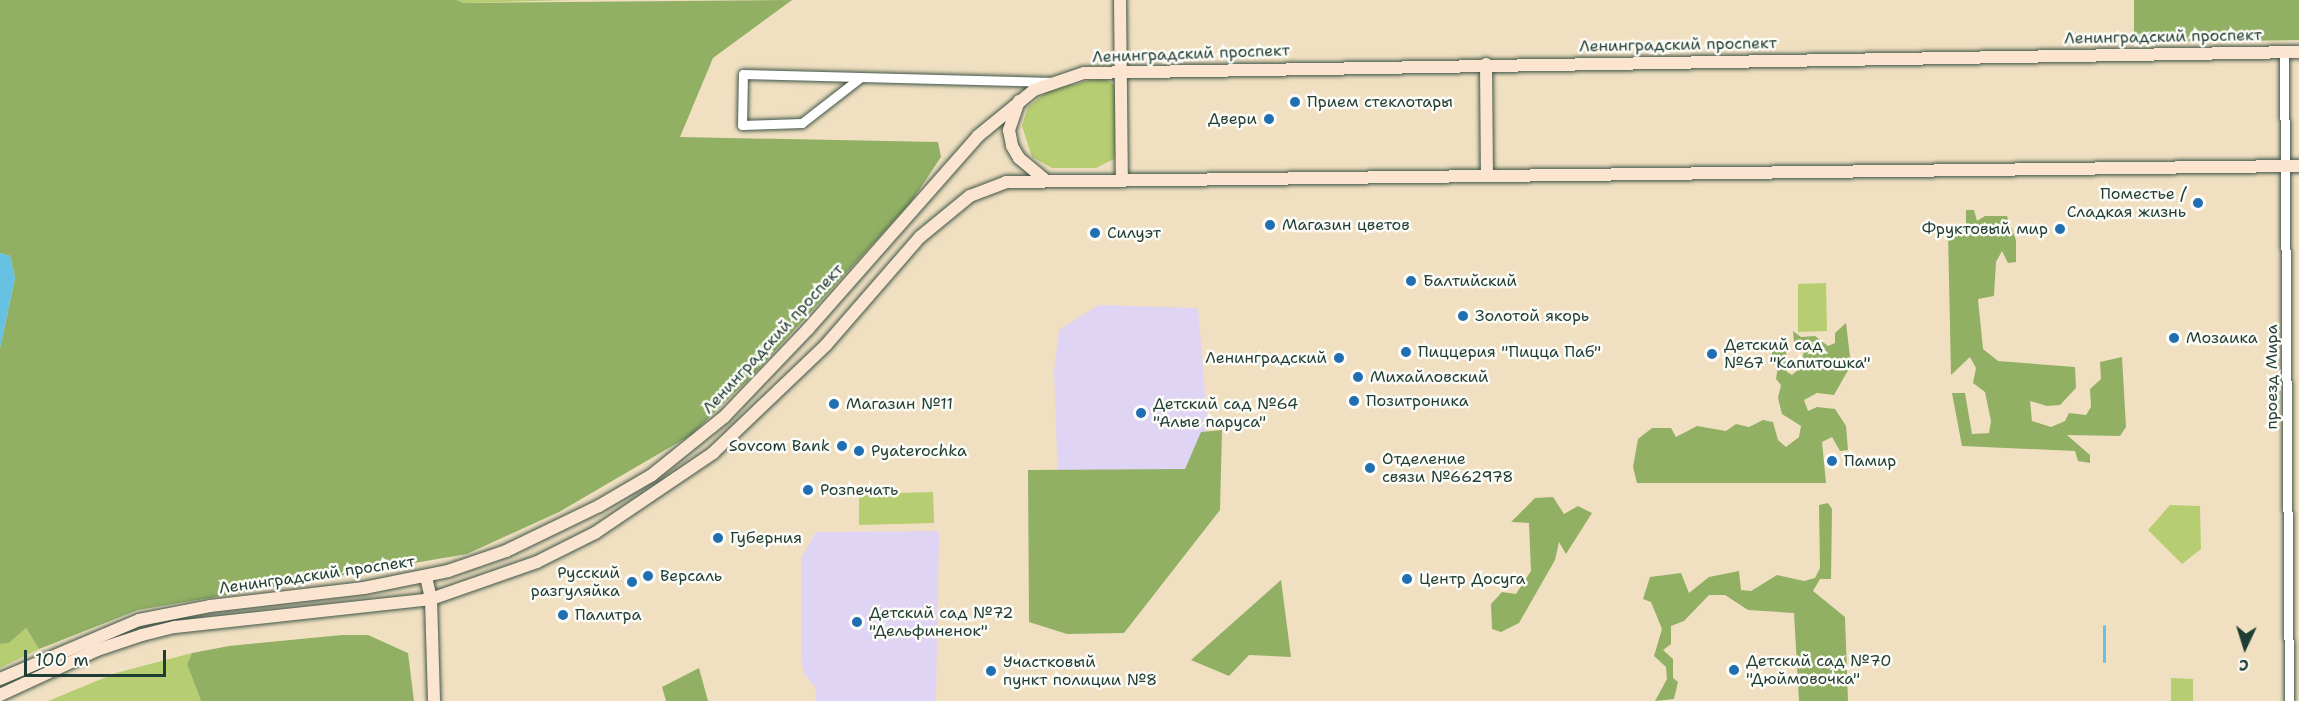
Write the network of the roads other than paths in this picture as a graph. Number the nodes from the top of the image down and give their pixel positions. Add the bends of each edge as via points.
1 (1120, 0) edge
2 (2284, 52) junction
3 (2299, 52) edge
4 (1486, 64) junction
5 (1120, 70) junction
6 (861, 77) junction
7 (1054, 82) junction
8 (1019, 100) junction
9 (2285, 166) junction
10 (2299, 166) edge
11 (1487, 176) junction
12 (1122, 179) junction
13 (1045, 180) junction
14 (426, 577) junction
15 (431, 598) junction
16 (0, 679) edge
17 (0, 695) edge
18 (434, 701) edge
19 (2289, 701) edge

1 - 5 main road
2 - 3 main road, Ленинградский проспект
2 - 4 main road, Ленинградский проспект
2 - 9 street, проезд Мира
4 - 5 main road, Ленинградский проспект
4 - 11 main road
5 - 7 main road, Ленинградский проспект via 1084,73
5 - 12 main road
6 - 6 street via 743,74 742,125 802,123
6 - 7 street
7 - 8 main road, Ленинградский проспект
8 - 13 main road via 1009,130 1012,146 1019,158
8 - 14 main road, Ленинградский проспект via 978,136 808,329 705,435 641,483 558,528 506,551
9 - 10 main road, Ленинградский проспект
9 - 11 main road, Ленинградский проспект
9 - 19 street, проезд Мира
11 - 12 main road, Ленинградский проспект
12 - 13 main road, Ленинградский проспект
13 - 15 main road, Ленинградский проспект via 1006,182 970,196 920,237 826,345 770,400 713,453 649,499 595,533 537,562
14 - 15 main road
14 - 16 main road, Ленинградский проспект via 210,606 139,620
15 - 17 main road, Ленинградский проспект via 175,627 97,650
15 - 18 main road

